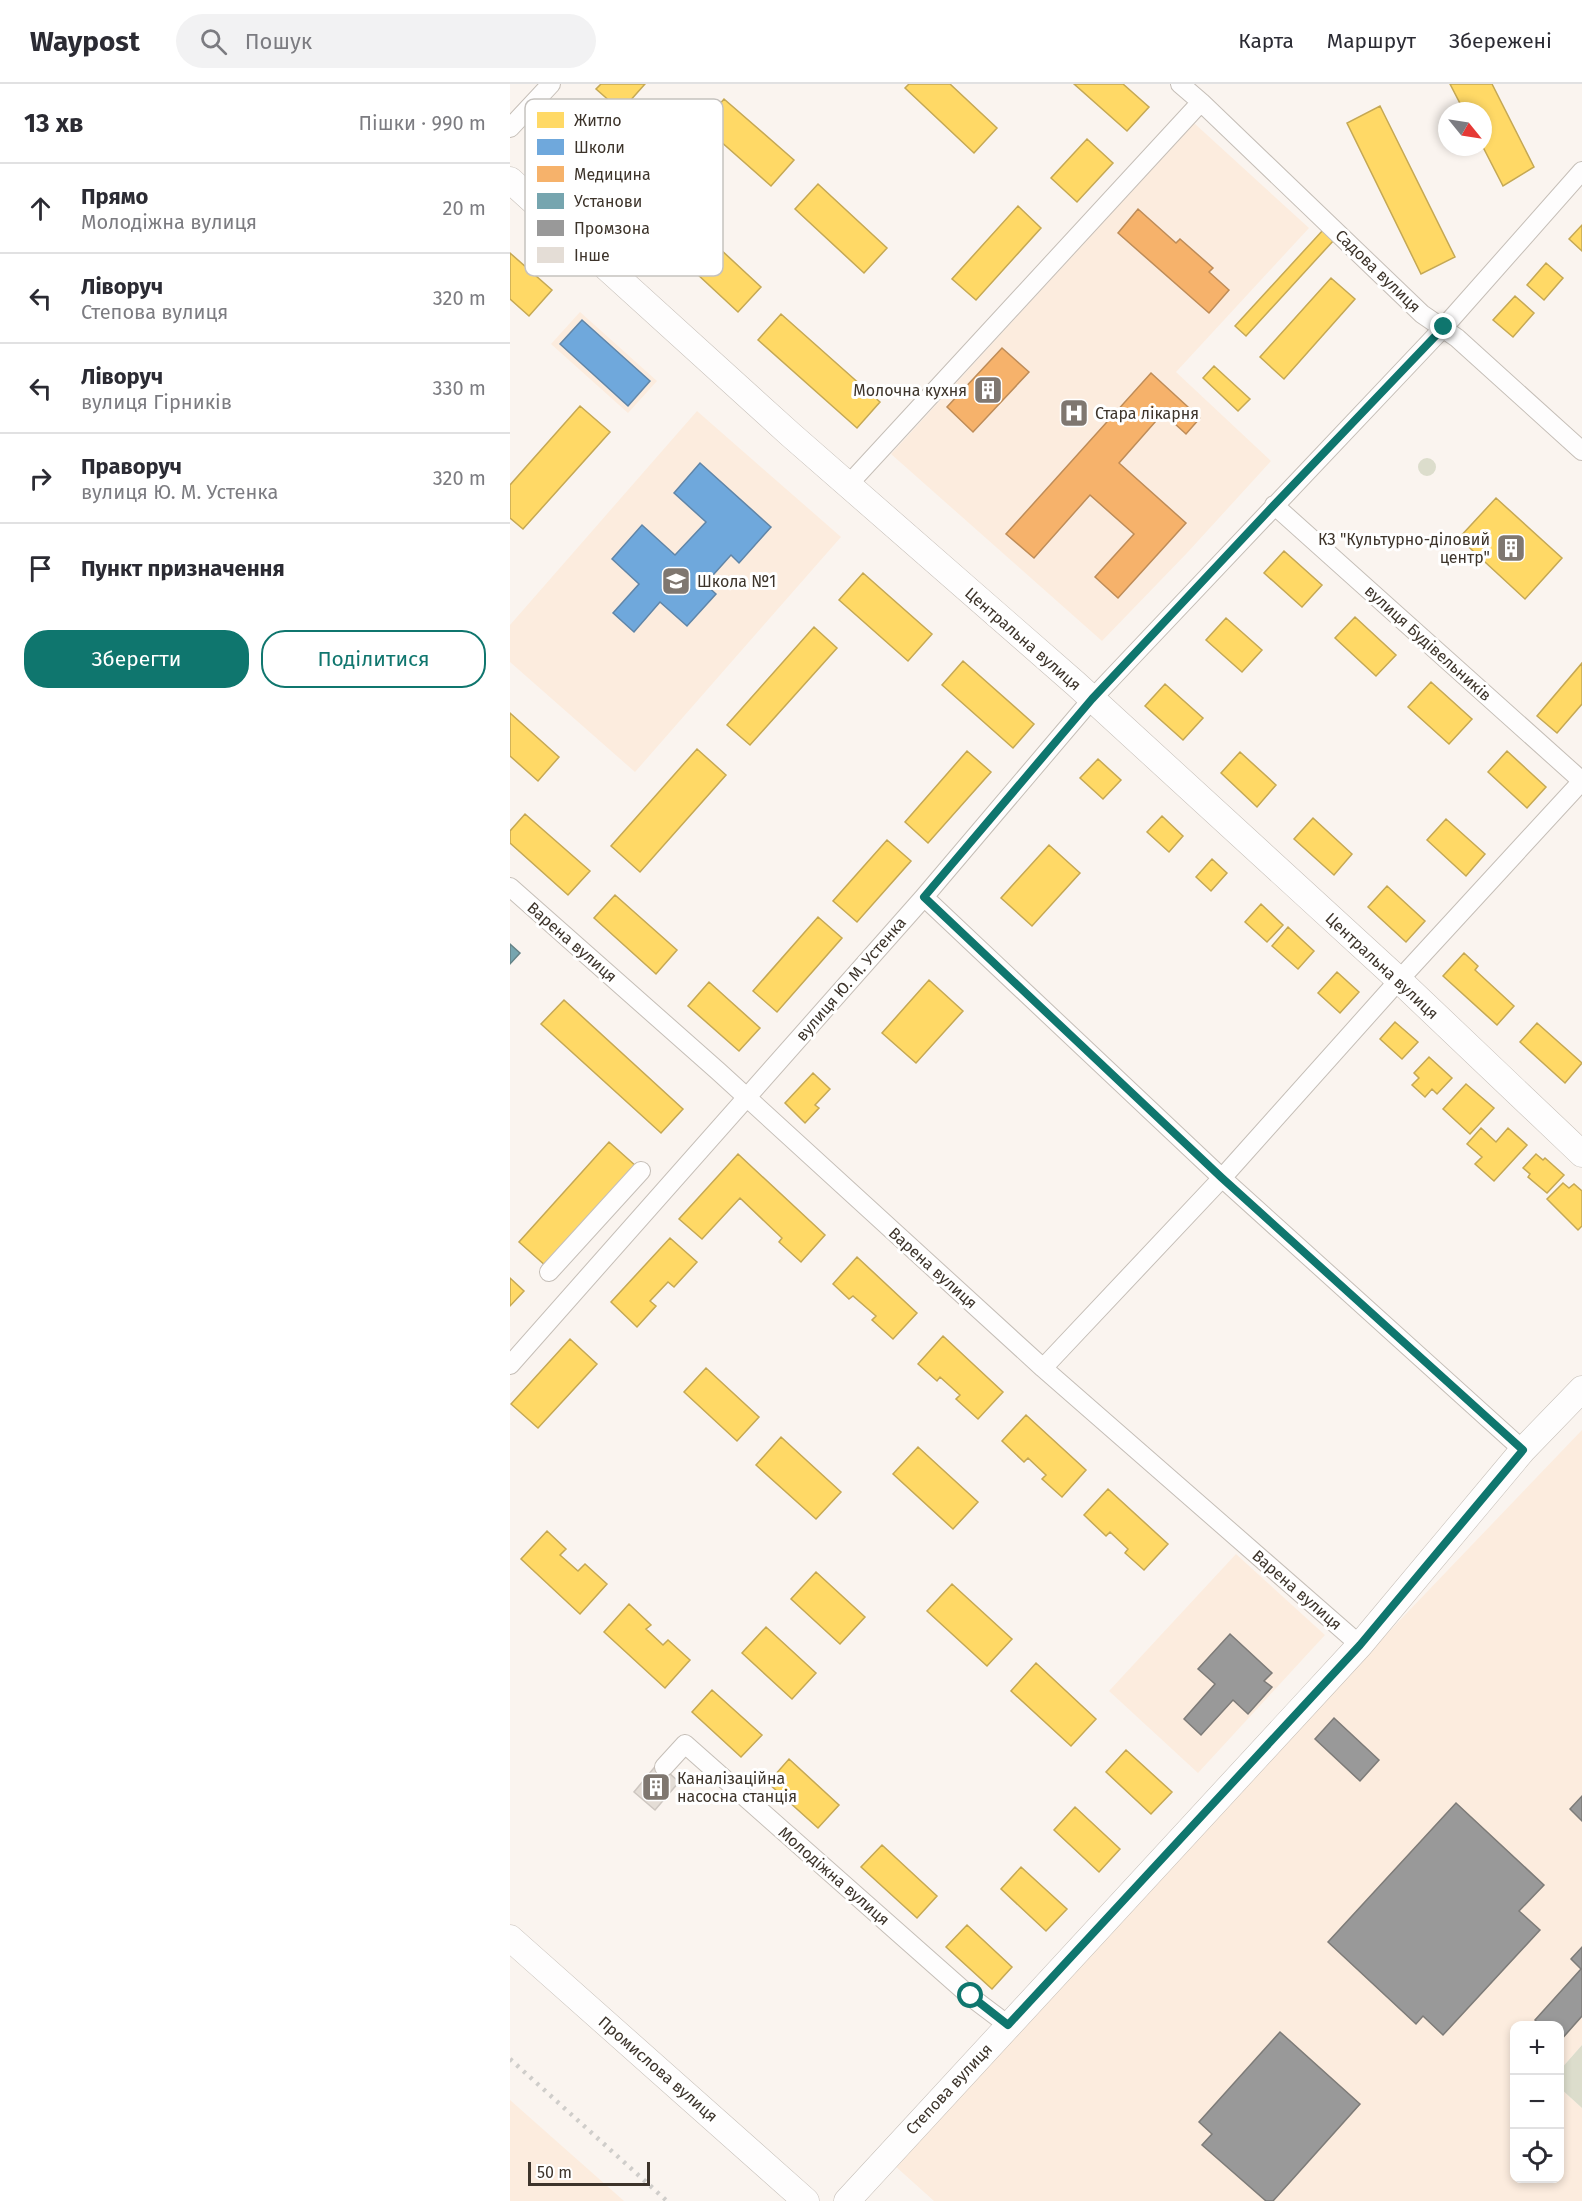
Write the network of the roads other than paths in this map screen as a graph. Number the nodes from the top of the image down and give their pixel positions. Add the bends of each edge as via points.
1 (551, 84) edge
2 (1180, 84) edge
3 (537, 99) edge
4 (1201, 102) junction
5 (525, 112) edge
6 (510, 128) edge
7 (1582, 171) edge
8 (510, 180) edge
9 (525, 194) edge
10 (616, 276) edge
11 (1444, 327) junction
12 (1582, 452) edge
13 (848, 485) junction
14 (1274, 505) junction
15 (1092, 699) junction
16 (1582, 781) edge
17 (510, 887) edge
18 (924, 897) junction
19 (1399, 980) junction
20 (747, 1098) junction
21 (1582, 1154) edge
22 (641, 1171) dead end
23 (1222, 1178) junction
24 (549, 1272) dead end
25 (510, 1365) edge
26 (1043, 1368) junction
27 (1582, 1389) edge
28 (1523, 1450) junction
29 (1360, 1645) junction
30 (664, 1767) dead end
31 (510, 1938) edge
32 (1008, 2025) junction
33 (806, 2201) edge
34 (847, 2201) edge

1 - 3 street
2 - 4 street, Садова вулиця
4 - 11 street, Садова вулиця via 1422,314
4 - 13 street
5 - 6 street
7 - 11 street, вулиця Ю. М. Устенка
8 - 9 main road, Центральна вулиця
10 - 13 main road, Центральна вулиця
11 - 12 street, Садова вулиця
11 - 14 street, вулиця Ю. М. Устенка
13 - 15 main road, Центральна вулиця
14 - 15 street, вулиця Ю. М. Устенка
14 - 16 street, вулиця Будівельників
15 - 18 street, вулиця Ю. М. Устенка
15 - 19 main road, Центральна вулиця
16 - 19 street
17 - 20 street, Варена вулиця
18 - 20 street, вулиця Ю. М. Устенка
18 - 23 street
19 - 21 main road, Центральна вулиця
19 - 23 street
20 - 25 street, вулиця Ю. М. Устенка
20 - 26 street, Варена вулиця
22 - 24 street
23 - 26 street
23 - 28 street
26 - 29 street, Варена вулиця
27 - 28 main road, Степова вулиця
28 - 29 main road, Степова вулиця
29 - 32 main road, Степова вулиця
30 - 32 street, Молодіжна вулиця via 685,1744 962,1989
31 - 33 main road, Промислова вулиця
32 - 34 main road, Степова вулиця

